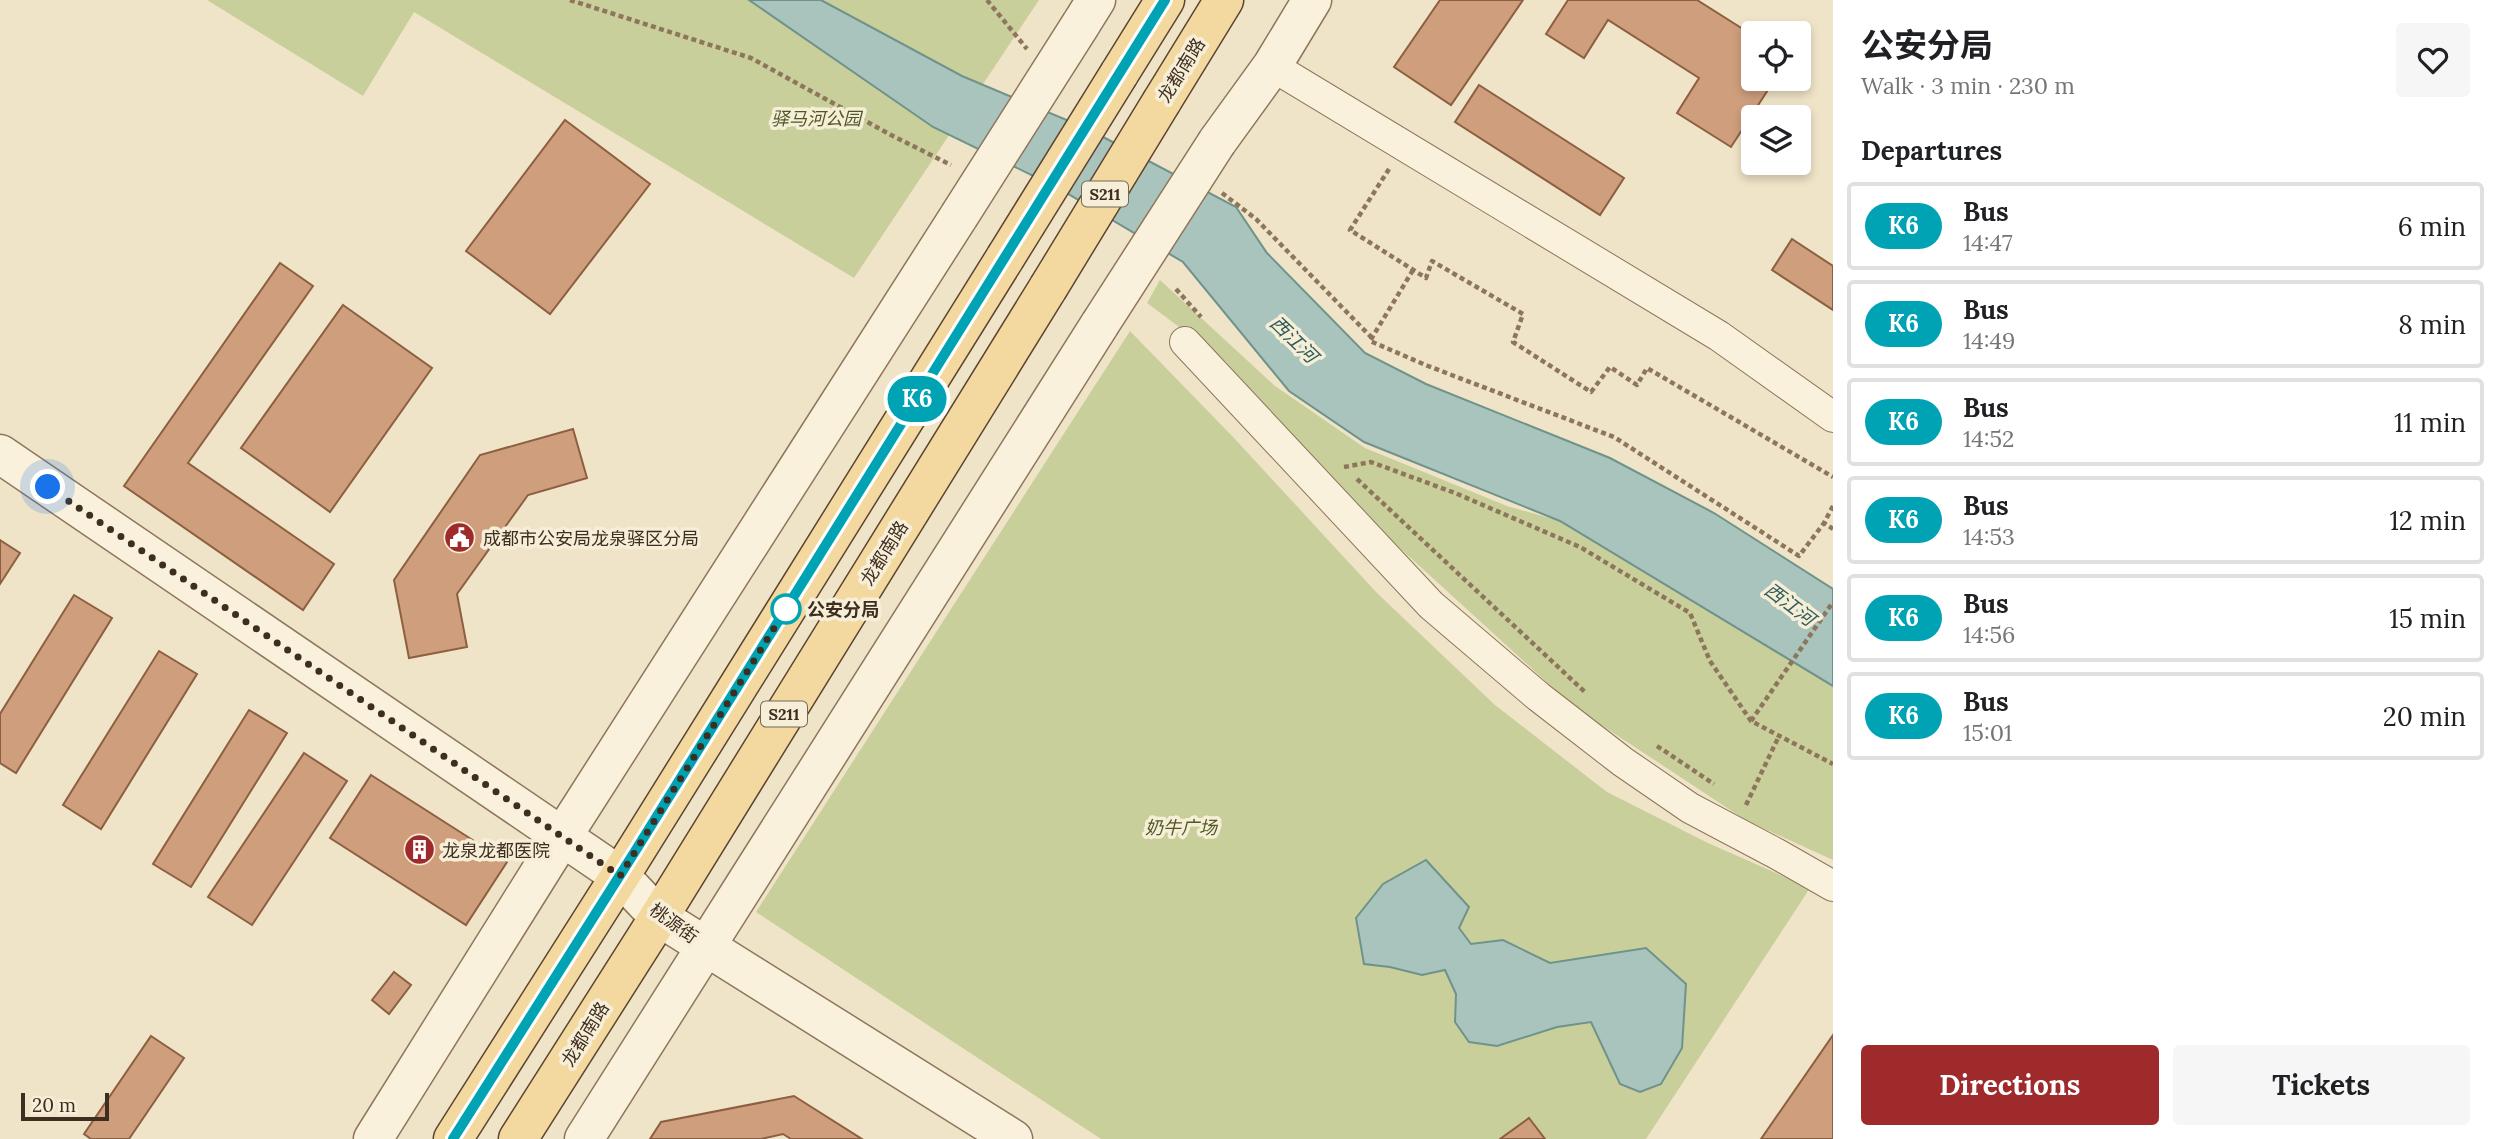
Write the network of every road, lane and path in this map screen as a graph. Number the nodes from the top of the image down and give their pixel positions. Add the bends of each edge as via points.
1 (570, 0) edge
2 (1165, 0) edge
3 (1224, 0) edge
4 (1312, 0) edge
5 (1089, 12) edge
6 (1272, 66) junction
7 (1404, 145) junction
8 (962, 170) dead end
9 (1413, 270) junction
10 (1176, 289) dead end
11 (1194, 331) joint
12 (1833, 417) edge
13 (0, 454) edge
14 (1335, 459) dead end
15 (1343, 467) junction
16 (1833, 477) edge
17 (1833, 506) edge
18 (1824, 523) junction
19 (1833, 529) edge
20 (1833, 602) edge
21 (1596, 702) dead end
22 (1751, 721) junction
23 (1779, 736) junction
24 (1648, 740) dead end
25 (1833, 764) edge
26 (1724, 791) dead end
27 (1735, 798) dead end
28 (1745, 806) junction
29 (1756, 813) dead end
30 (562, 837) junction
31 (620, 876) junction
32 (1833, 887) edge
33 (659, 916) junction
34 (706, 946) junction
35 (373, 1139) edge
36 (453, 1139) edge
37 (518, 1139) edge
38 (584, 1139) edge
39 (1013, 1139) edge

1 - 8 path via 751,58
2 - 31 main road, S211, bridge
3 - 33 main road, 龙都南路 / S211, bridge
4 - 6 street
5 - 30 street, bridge
6 - 7 street
6 - 34 street, bridge via 1217,142
7 - 9 path via 1350,230
7 - 12 street via 1719,336
9 - 16 path via 1426,278 1432,261 1522,314 1513,342 1591,392 1610,367 1637,385 1647,368
9 - 18 path via 1370,341 1614,437 1798,556
10 - 11 path
11 - 32 street via 1431,605 1623,762 1690,808
13 - 30 street, 桃源街
14 - 15 path
15 - 21 path
15 - 22 path via 1371,462 1467,499 1580,547 1690,613 1710,661
17 - 18 path
18 - 19 path
20 - 22 path
22 - 23 path
23 - 25 path
23 - 28 path
24 - 26 path
27 - 28 path
28 - 29 path
30 - 31 street, 桃源街
30 - 35 street
31 - 33 street, 桃源街
31 - 36 main road, S211
33 - 34 street, 桃源街
33 - 37 main road, 龙都南路 / S211
34 - 38 street
34 - 39 street, 桃源街

